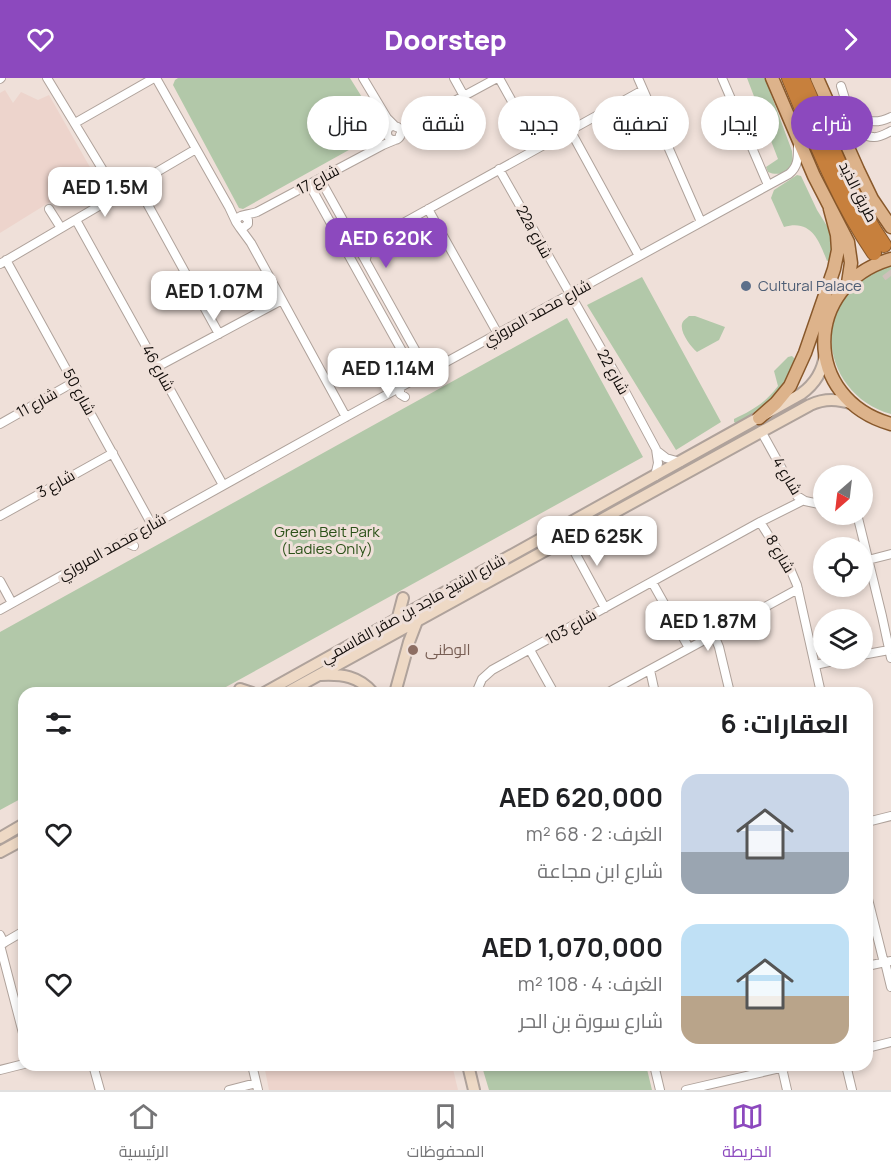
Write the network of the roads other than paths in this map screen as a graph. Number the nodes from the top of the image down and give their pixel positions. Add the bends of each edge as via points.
1 (47, 78) edge
2 (155, 78) edge
3 (363, 78) edge
4 (454, 78) edge
5 (498, 78) edge
6 (638, 78) edge
7 (722, 78) edge
8 (772, 78) edge
9 (789, 78) edge
10 (802, 78) edge
11 (818, 78) edge
12 (839, 82) edge
13 (643, 90) junction
14 (464, 96) joint
15 (508, 96) edge
16 (891, 117) edge
17 (75, 123) junction
18 (791, 123) edge
19 (580, 125) edge
20 (401, 129) edge
21 (891, 131) edge
22 (394, 132) junction
23 (580, 148) edge
24 (196, 149) junction
25 (534, 150) edge
26 (798, 150) edge
27 (803, 150) edge
28 (500, 169) junction
29 (858, 170) junction
30 (320, 179) junction
31 (309, 184) junction
32 (137, 185) junction
33 (768, 185) junction
34 (118, 195) junction
35 (50, 209) dead end
36 (428, 209) junction
37 (830, 209) junction
38 (891, 215) edge
39 (76, 220) junction
40 (242, 222) junction
41 (701, 222) junction
42 (891, 227) edge
43 (61, 228) junction
44 (351, 233) junction
45 (378, 237) junction
46 (639, 256) junction
47 (366, 259) junction
48 (891, 259) edge
49 (3, 262) edge
50 (848, 283) junction
51 (570, 295) junction
52 (282, 300) junction
53 (219, 334) junction
54 (498, 334) junction
55 (825, 351) junction
56 (157, 367) junction
57 (428, 373) junction
58 (417, 378) junction
59 (74, 382) junction
60 (400, 388) junction
61 (405, 397) dead end
62 (853, 404) junction
63 (346, 417) junction
64 (759, 418) junction
65 (1, 420) edge
66 (891, 424) edge
67 (761, 431) junction
68 (656, 449) junction
69 (113, 453) junction
70 (680, 462) junction
71 (655, 476) junction
72 (223, 485) junction
73 (802, 501) junction
74 (813, 503) edge
75 (591, 510) junction
76 (0, 516) edge
77 (760, 522) junction
78 (152, 525) junction
79 (567, 538) junction
80 (123, 541) junction
81 (134, 546) dead end
82 (891, 554) edge
83 (873, 559) edge
84 (0, 581) edge
85 (873, 581) edge
86 (652, 582) junction
87 (798, 589) junction
88 (403, 598) dead end
89 (12, 603) junction
90 (605, 608) junction
91 (0, 610) edge
92 (398, 617) junction
93 (417, 621) junction
94 (714, 635) junction
95 (689, 648) junction
96 (530, 650) junction
97 (890, 654) edge
98 (873, 655) edge
99 (813, 656) edge
100 (816, 669) edge
101 (650, 670) junction
102 (318, 675) junction
103 (275, 687) edge
104 (297, 687) edge
105 (367, 687) edge
106 (397, 687) edge
107 (478, 687) edge
108 (551, 687) edge
109 (618, 687) edge
110 (654, 687) edge
111 (729, 687) edge
112 (820, 687) edge
113 (891, 816) edge
114 (873, 820) edge
115 (18, 827) edge
116 (3, 834) edge
117 (18, 842) edge
118 (0, 852) edge
119 (873, 915) edge
120 (0, 934) edge
121 (18, 935) edge
122 (2, 944) edge
123 (887, 962) edge
124 (891, 987) edge
125 (18, 1012) edge
126 (891, 1042) edge
127 (873, 1046) edge
128 (18, 1066) edge
129 (0, 1070) edge
130 (95, 1071) edge
131 (253, 1071) edge
132 (469, 1071) edge
133 (655, 1071) edge
134 (772, 1071) edge
135 (783, 1071) edge
136 (847, 1071) edge
137 (257, 1086) edge
138 (722, 1086) edge
139 (100, 1090) edge
140 (229, 1090) edge
141 (474, 1090) edge
142 (660, 1090) edge
143 (686, 1090) edge
144 (787, 1090) edge
145 (852, 1090) edge

1 - 17 street
2 - 17 street
2 - 24 street
3 - 22 street
4 - 14 street
5 - 14 street, شارع 17
5 - 15 street
6 - 13 street
7 - 33 street
8 - 18 main road
9 - 10 highway, طريق الذيد via 855,225 879,249
11 - 29 main road
12 - 16 street via 861,117 875,122
12 - 21 street via 860,132 873,137
13 - 19 street
13 - 41 street
17 - 34 street
20 - 22 street, شارع 17
22 - 30 street, شارع 17 via 379,147
23 - 46 street
24 - 32 street
24 - 40 street via 229,207
25 - 28 street
26 - 33 street, شارع محمد المروزي via 794,169
27 - 37 main road
28 - 36 street
28 - 51 street, 22a شارع
29 - 38 main road
29 - 42 main road
30 - 31 street, شارع 17
30 - 44 street
31 - 40 street, شارع 17
31 - 58 street
32 - 34 street
32 - 53 street
33 - 41 street, شارع محمد المروزي
34 - 39 street
35 - 43 street
36 - 45 street
36 - 54 street
37 - 50 main road via 848,242
37 - 64 main road via 837,235 834,269 790,386
39 - 43 street
39 - 56 street, شارع 46
40 - 52 street
41 - 46 street, شارع محمد المروزي
43 - 49 street
44 - 45 street via 363,238
44 - 47 street
45 - 47 street via 369,245
46 - 51 street, شارع محمد المروزي
47 - 57 street
48 - 50 main road via 862,271
49 - 59 street, شارع 50
50 - 55 main road via 829,314
51 - 54 street, شارع محمد المروزي
51 - 68 street, شارع 22
52 - 53 street
52 - 63 street
53 - 56 street
54 - 57 street, شارع محمد المروزي
55 - 62 main road via 834,381
55 - 64 main road, شارع الشيخ ماجد بن صقر القاسمي via 821,372 813,384
56 - 72 street, شارع 46
57 - 58 street, شارع محمد المروزي
58 - 60 street, شارع محمد المروزي
59 - 65 street, شارع 11
59 - 69 street, شارع 50
60 - 61 street
60 - 63 street, شارع محمد المروزي
62 - 66 main road
62 - 67 main road, شارع الشيخ ماجد بن صقر القاسمي via 831,399 817,402
63 - 72 street, شارع محمد المروزي
64 - 70 main road, شارع الشيخ ماجد بن صقر القاسمي
67 - 73 street, شارع 4
67 - 79 main road, شارع الشيخ ماجد بن صقر القاسمي
68 - 70 street via 666,458
68 - 71 street
69 - 76 street, شارع 3
69 - 78 street, شارع 50
70 - 71 main road, شارع الشيخ ماجد بن صقر القاسمي
71 - 75 main road, شارع الشيخ ماجد بن صقر القاسمي
72 - 78 street, شارع محمد المروزي
73 - 74 street, شارع 4
73 - 77 street, شارع 103
75 - 79 main road via 594,518
75 - 92 main road, شارع الشيخ ماجد بن صقر القاسمي
77 - 86 street, شارع 103
77 - 87 street, شارع 8
78 - 80 street, شارع محمد المروزي
79 - 90 street
79 - 93 main road, شارع الشيخ ماجد بن صقر القاسمي
80 - 81 street
80 - 89 street, شارع محمد المروزي
82 - 83 street
84 - 89 street
85 - 97 street
86 - 90 street, شارع 103
86 - 95 street
87 - 94 street
87 - 99 street, شارع 8
88 - 92 main road
89 - 91 street, شارع محمد المروزي
90 - 96 street, شارع 103
92 - 103 main road, شارع الشيخ ماجد بن صقر القاسمي
93 - 102 main road, شارع الشيخ ماجد بن صقر القاسمي
93 - 106 main road
94 - 95 street
94 - 111 street
95 - 101 street
96 - 107 street, شارع 103 via 488,672
96 - 108 street
97 - 98 street
100 - 112 street, شارع 8
101 - 109 street
101 - 110 street
102 - 104 main road, شارع الشيخ ماجد بن صقر القاسمي
102 - 105 main road via 353,678
113 - 114 street
115 - 116 main road
117 - 118 main road
119 - 123 street
120 - 122 street
121 - 122 street
122 - 125 street
123 - 124 street
126 - 127 street
128 - 129 street
130 - 139 street
131 - 137 street
132 - 141 main road
133 - 142 street
134 - 138 street
135 - 144 street
136 - 145 street
137 - 140 street
138 - 143 street

